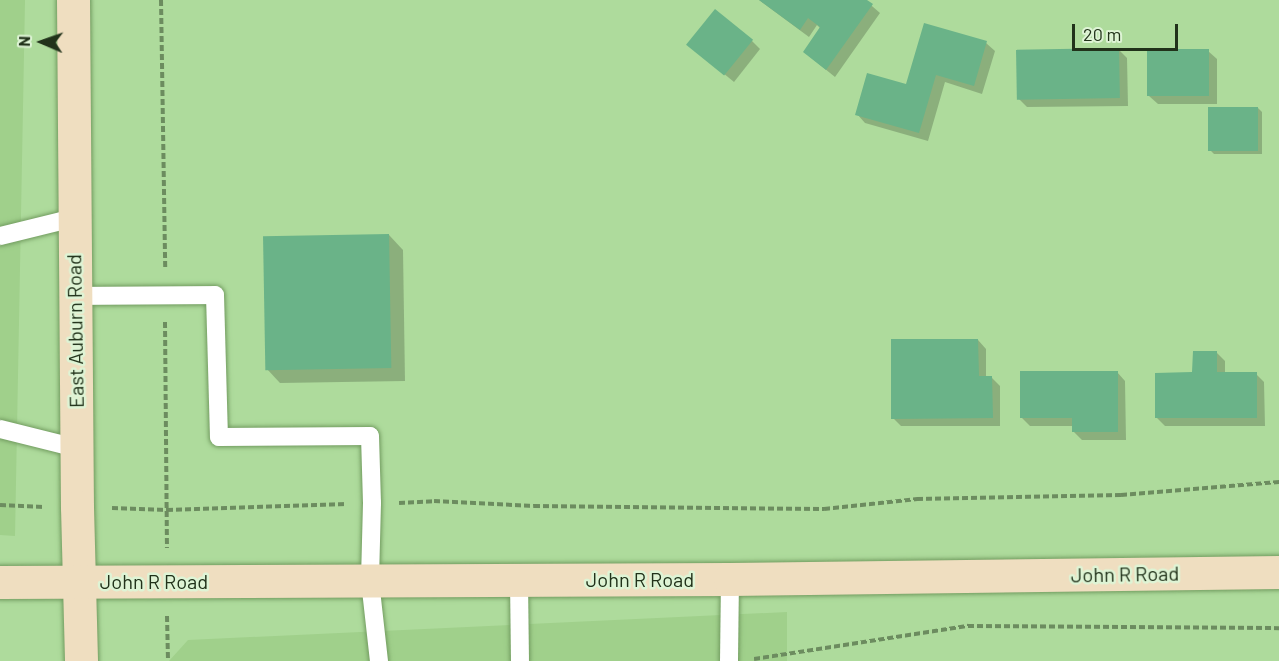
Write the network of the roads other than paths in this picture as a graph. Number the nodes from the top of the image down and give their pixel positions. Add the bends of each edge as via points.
1 (73, 0) edge
2 (74, 218) junction
3 (0, 236) edge
4 (74, 296) junction
5 (0, 429) edge
6 (76, 448) junction
7 (1279, 572) edge
8 (730, 579) junction
9 (519, 580) junction
10 (78, 581) junction
11 (370, 581) junction
12 (0, 582) edge
13 (81, 661) edge
14 (379, 661) edge
15 (520, 661) edge
16 (729, 661) edge

1 - 2 main road, East Auburn Road
2 - 3 lane
2 - 4 main road, East Auburn Road
4 - 6 main road, East Auburn Road
4 - 11 lane via 216,295 219,437 370,436
5 - 6 lane
6 - 10 main road, East Auburn Road
7 - 8 main road, John R Road
8 - 9 main road, John R Road
8 - 16 lane
9 - 11 main road, John R Road
9 - 15 lane
10 - 11 main road, John R Road
10 - 12 main road, John R Road
10 - 13 main road, East Auburn Road
11 - 14 lane

